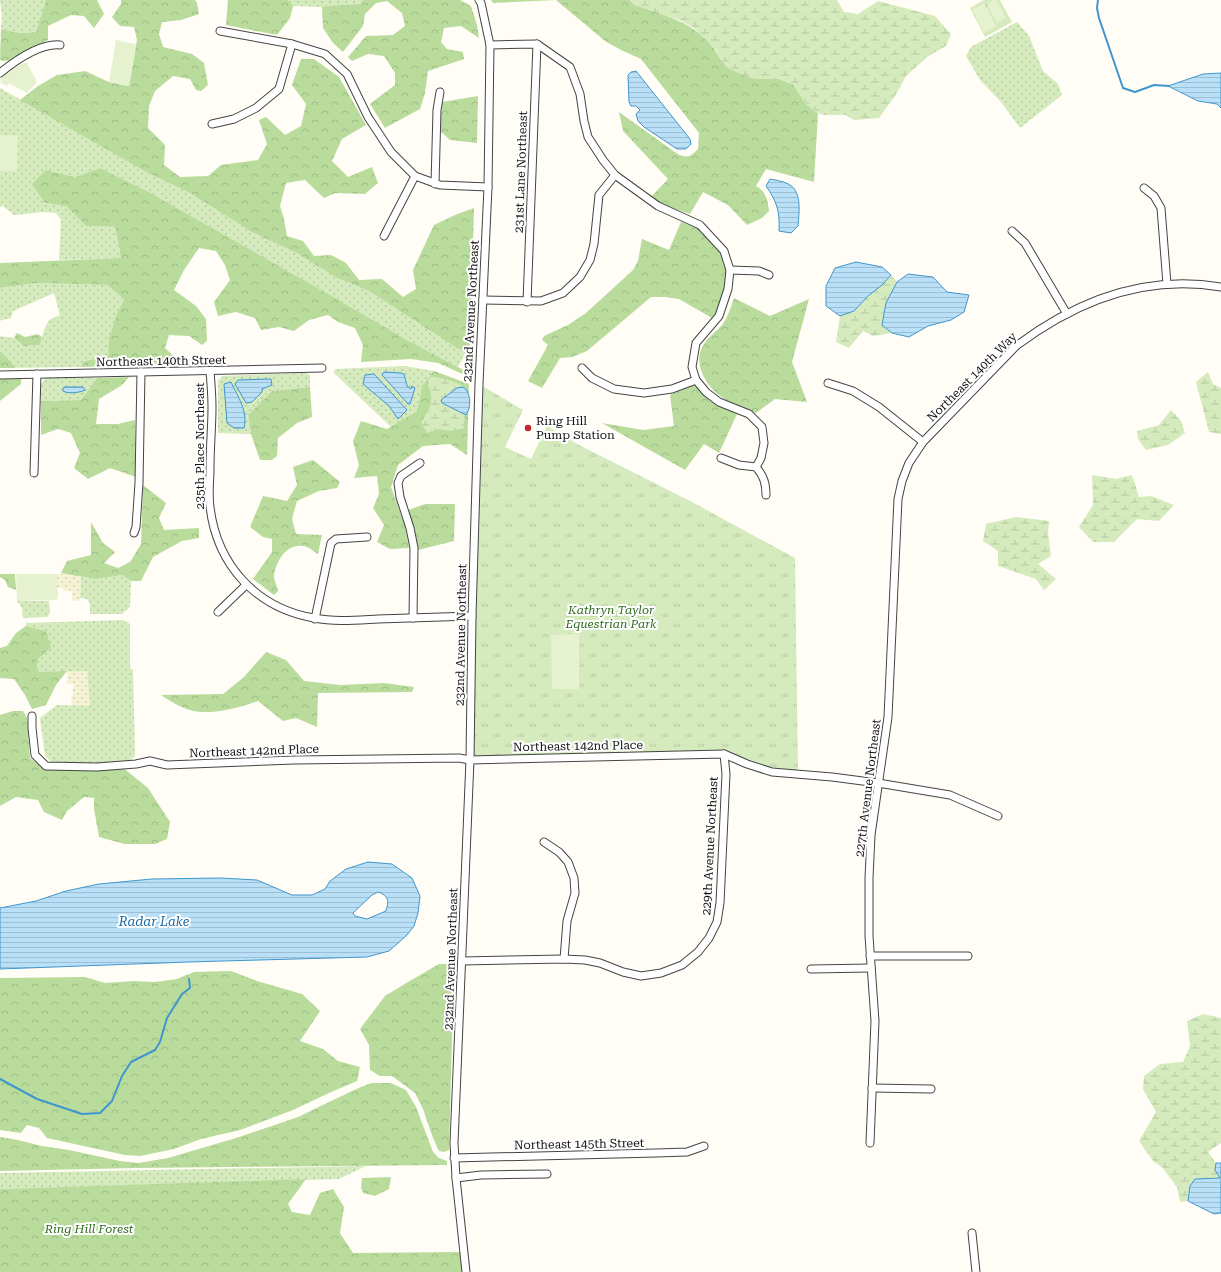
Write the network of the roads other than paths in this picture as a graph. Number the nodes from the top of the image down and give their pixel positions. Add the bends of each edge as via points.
1 (480, 0) edge
2 (220, 31) dead end
3 (292, 44) junction
4 (537, 44) junction
5 (60, 45) dead end
6 (490, 45) junction
7 (0, 73) edge
8 (440, 92) dead end
9 (212, 124) dead end
10 (615, 174) junction
11 (415, 176) junction
12 (435, 184) junction
13 (488, 187) junction
14 (1144, 188) dead end
15 (1012, 231) dead end
16 (384, 236) dead end
17 (730, 270) junction
18 (769, 275) dead end
19 (1167, 284) junction
20 (1221, 287) edge
21 (482, 300) junction
22 (527, 302) junction
23 (1067, 314) junction
24 (322, 368) dead end
25 (582, 368) dead end
26 (210, 371) junction
27 (141, 372) junction
28 (37, 374) junction
29 (0, 375) edge
30 (696, 380) junction
31 (828, 382) dead end
32 (923, 442) junction
33 (722, 458) dead end
34 (420, 463) dead end
35 (756, 467) junction
36 (34, 473) dead end
37 (766, 495) dead end
38 (134, 532) dead end
39 (367, 537) dead end
40 (246, 585) junction
41 (218, 612) dead end
42 (472, 616) junction
43 (315, 618) junction
44 (413, 618) junction
45 (32, 716) dead end
46 (724, 754) junction
47 (470, 760) junction
48 (878, 783) junction
49 (998, 816) dead end
50 (544, 842) dead end
51 (870, 956) junction
52 (968, 956) dead end
53 (564, 959) junction
54 (462, 961) junction
55 (811, 968) dead end
56 (871, 968) junction
57 (872, 1088) junction
58 (931, 1089) dead end
59 (870, 1143) dead end
60 (704, 1146) dead end
61 (454, 1158) junction
62 (547, 1174) dead end
63 (456, 1178) junction
64 (972, 1233) dead end
65 (466, 1272) edge
66 (976, 1272) edge

1 - 6 street, 232nd Avenue Northeast
2 - 3 street
3 - 9 street via 279,89 256,108 234,119
3 - 11 street via 325,54 347,74 368,117 391,152
4 - 6 street
4 - 10 street via 570,66 580,94 588,137
4 - 22 street, 231st Lane Northeast
5 - 7 street via 53,44 38,49
6 - 13 street, 232nd Avenue Northeast
8 - 12 street via 437,110
10 - 17 street via 658,206 700,225 724,251
10 - 22 street via 599,195 594,244 590,260 580,277 563,293 541,301
11 - 12 street
11 - 16 street
12 - 13 street
13 - 21 street, 232nd Avenue Northeast
14 - 19 street via 1154,196 1162,208
15 - 23 street via 1025,243
17 - 18 street via 758,271
17 - 30 street via 728,289 719,316 696,343 692,367
19 - 20 street, Northeast 140th Way
19 - 23 street, Northeast 140th Way via 1117,292
21 - 22 street
21 - 42 street, 232nd Avenue Northeast
23 - 32 street, Northeast 140th Way via 1016,346
24 - 26 street, Northeast 140th Street
25 - 30 street via 592,378 614,389 644,393 672,389
26 - 27 street, Northeast 140th Street
26 - 40 street, 235th Place Northeast via 210,506 213,527 223,554
27 - 28 street, Northeast 140th Street
27 - 38 street via 139,483
28 - 29 street, Northeast 140th Street
28 - 36 street
30 - 35 street via 719,402 749,414 762,427 764,443
31 - 32 street via 853,390
32 - 48 street, 227th Avenue Northeast via 909,463 898,499 888,717
33 - 35 street via 739,465
34 - 44 street via 401,476 398,483 414,548
35 - 37 street via 766,485
39 - 43 street via 336,539 331,543
40 - 41 street
40 - 43 street, 235th Place Northeast via 268,602 297,614
42 - 44 street, 235th Place Northeast
42 - 47 street, 232nd Avenue Northeast
43 - 44 street, 235th Place Northeast
45 - 47 street, Northeast 142nd Place via 35,755 46,766 97,767 150,761 166,765 294,760
46 - 47 street, Northeast 142nd Place
46 - 48 street, Northeast 142nd Place via 772,772
46 - 53 street, 229th Avenue Northeast via 726,774 720,903 717,922 709,938 698,952 682,965 661,973 641,976 600,963
47 - 54 street, 232nd Avenue Northeast
48 - 49 street, Northeast 142nd Place via 950,795
48 - 51 street, 227th Avenue Northeast via 868,878
50 - 53 street via 568,862 574,878 575,893 567,921
51 - 52 street
51 - 56 street, 227th Avenue Northeast
53 - 54 street, 229th Avenue Northeast
54 - 61 street, 232nd Avenue Northeast
55 - 56 street
56 - 57 street, 227th Avenue Northeast via 875,1021
57 - 58 street
57 - 59 street, 227th Avenue Northeast
60 - 61 street, Northeast 145th Street via 687,1152 656,1154
61 - 63 street, 232nd Avenue Northeast
62 - 63 street
63 - 65 street, 232nd Avenue Northeast
64 - 66 street

